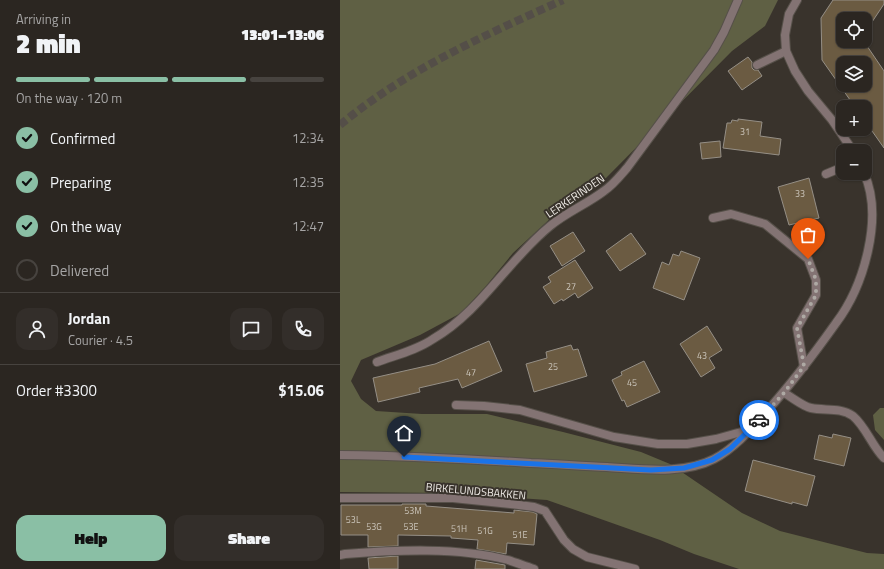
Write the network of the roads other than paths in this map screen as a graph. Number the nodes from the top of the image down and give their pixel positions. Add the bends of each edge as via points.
1 (738, 0) edge
2 (797, 0) edge
3 (786, 51) junction
4 (757, 65) dead end
5 (848, 144) edge
6 (836, 170) edge
7 (826, 174) dead end
8 (866, 180) edge
9 (713, 218) dead end
10 (377, 362) dead end
11 (804, 366) junction
12 (784, 393) junction
13 (456, 405) dead end
14 (752, 428) junction
15 (340, 455) edge
16 (884, 458) edge
17 (340, 498) edge
18 (340, 556) edge
19 (534, 569) edge
20 (635, 569) edge

1 - 10 street, LERKERINDEN via 714,50 613,184 550,226 517,257 480,301 454,325 433,340
2 - 3 street via 789,14 785,34
3 - 4 street
3 - 5 street via 808,91
6 - 7 street
8 - 11 street via 872,198 872,229 858,283 842,315
9 - 11 street via 730,214 765,224 808,259 816,280 816,295 797,328
11 - 12 street
12 - 14 street
12 - 16 street via 810,408 837,410 852,416
13 - 14 street via 520,410 614,437 658,444 686,444 716,439
14 - 15 street via 730,449 712,460 684,468 651,470
17 - 20 street, BIRKELUNDSBAKKEN via 453,498 534,507 545,511 573,549 587,557
18 - 19 street via 391,550 448,552 508,560

